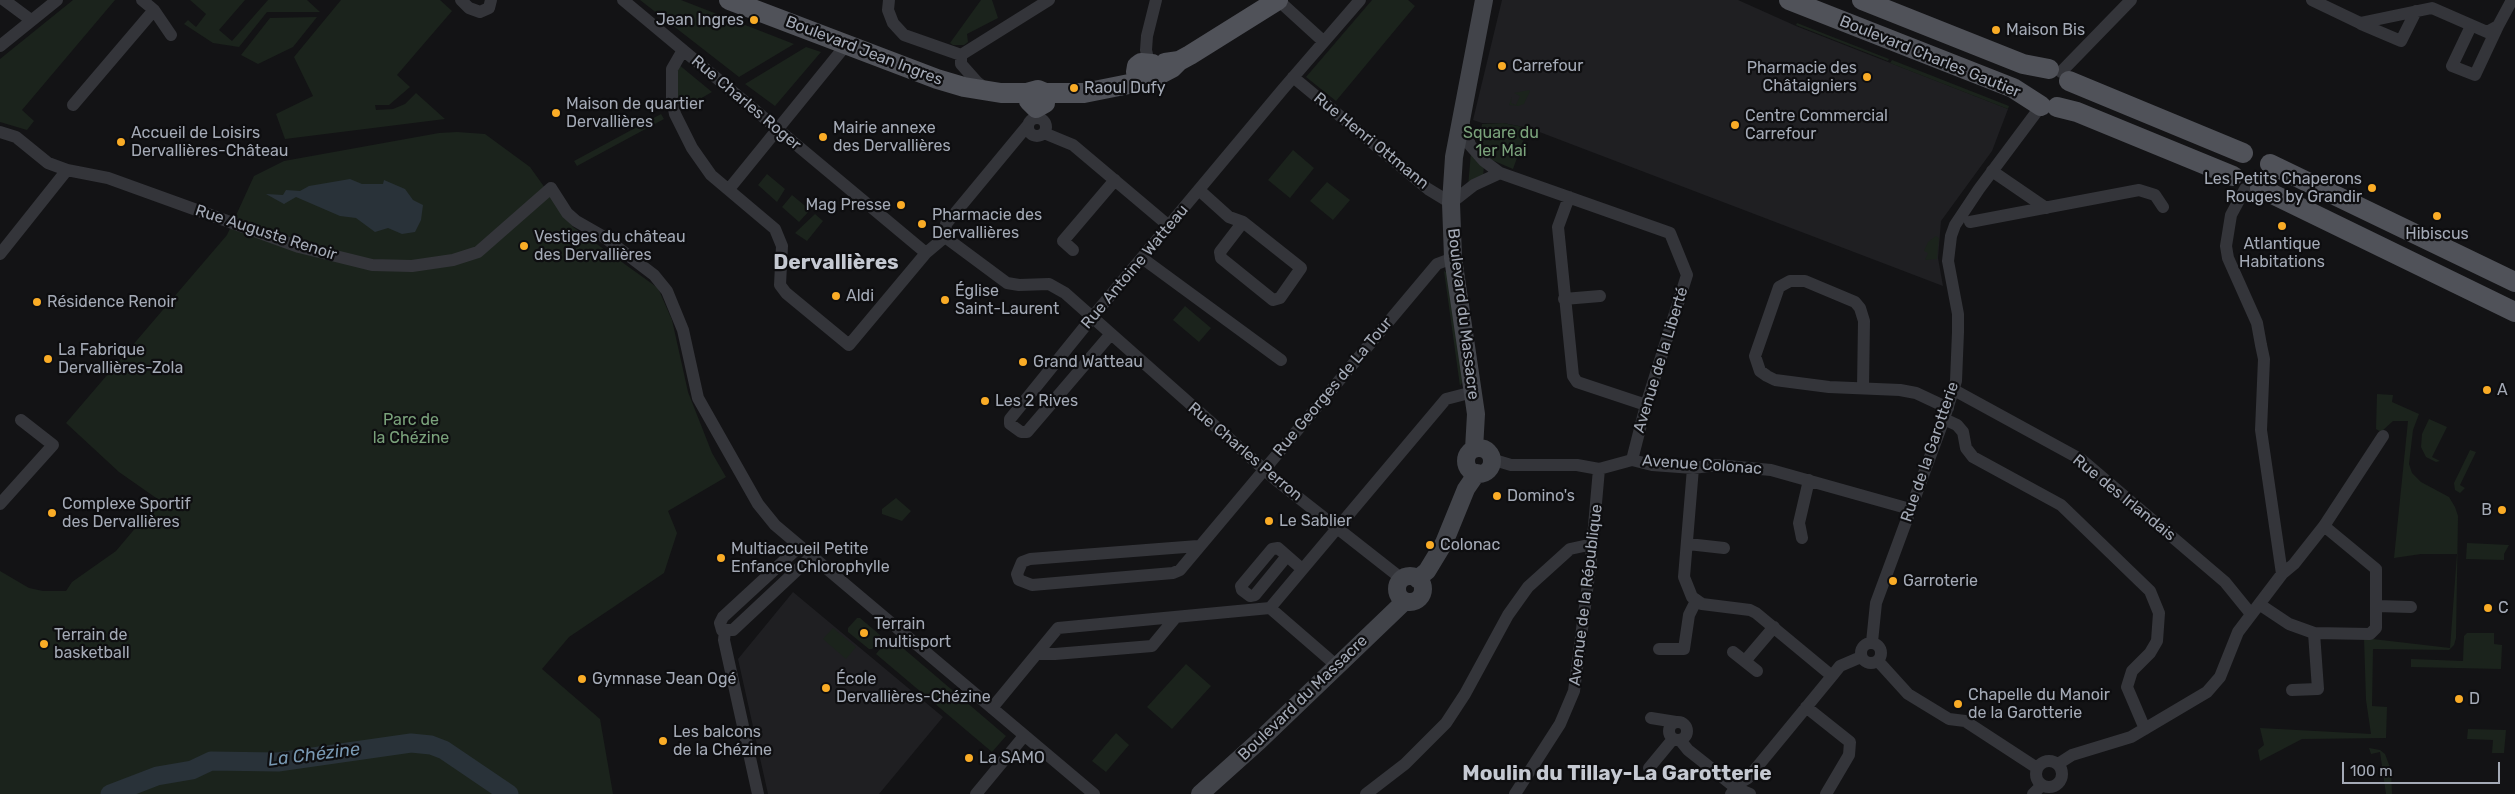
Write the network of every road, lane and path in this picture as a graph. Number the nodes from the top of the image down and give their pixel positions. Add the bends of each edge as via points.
1 (4, 0) edge
2 (57, 0) edge
3 (142, 0) edge
4 (461, 0) edge
5 (491, 0) edge
6 (623, 0) edge
7 (729, 0) edge
8 (889, 0) edge
9 (1050, 0) edge
10 (1156, 0) edge
11 (1278, 0) edge
12 (1360, 0) edge
13 (1486, 0) edge
14 (1789, 0) edge
15 (1862, 0) edge
16 (2131, 0) edge
17 (2312, 0) edge
18 (2512, 0) edge
19 (752, 4) edge
20 (154, 10) junction
21 (2416, 11) junction
22 (31, 20) junction
23 (2360, 23) junction
24 (2471, 26) junction
25 (2498, 26) junction
26 (171, 35) dead end
27 (1323, 41) junction
28 (846, 44) junction
29 (0, 46) edge
30 (683, 50) junction
31 (961, 59) junction
32 (1145, 69) junction
33 (2060, 74) junction
34 (1293, 77) junction
35 (937, 79) junction
36 (995, 92) junction
37 (73, 105) dead end
38 (2049, 107) junction
39 (1038, 113) junction
40 (1462, 118) junction
41 (777, 129) junction
42 (0, 132) edge
43 (2243, 153) junction
44 (2270, 164) junction
45 (67, 170) junction
46 (1992, 171) junction
47 (1500, 173) junction
48 (1115, 180) junction
49 (2246, 184) junction
50 (729, 189) junction
51 (1199, 190) junction
52 (1569, 197) junction
53 (1451, 203) junction
54 (2163, 207) dead end
55 (2046, 208) junction
56 (1244, 222) junction
57 (1970, 222) dead end
58 (1169, 226) junction
59 (945, 237) junction
60 (1073, 250) dead end
61 (926, 253) junction
62 (0, 254) edge
63 (1142, 258) junction
64 (1453, 258) junction
65 (2515, 282) edge
66 (1600, 296) dead end
67 (1564, 299) junction
68 (2515, 312) edge
69 (1093, 318) junction
70 (1110, 335) junction
71 (1281, 360) dead end
72 (1864, 388) junction
73 (1954, 390) junction
74 (1473, 392) junction
75 (1646, 405) junction
76 (1946, 414) junction
77 (21, 420) dead end
78 (2383, 436) dead end
79 (1474, 449) junction
80 (1491, 458) junction
81 (1632, 460) junction
82 (1693, 468) junction
83 (1264, 469) junction
84 (1599, 469) junction
85 (1477, 473) junction
86 (1809, 480) junction
87 (0, 504) edge
88 (1910, 509) junction
89 (2324, 526) junction
90 (1336, 527) junction
91 (1802, 538) dead end
92 (1593, 544) junction
93 (1688, 544) junction
94 (800, 546) junction
95 (1198, 546) junction
96 (1724, 548) dead end
97 (812, 556) junction
98 (1287, 556) dead end
99 (1302, 569) junction
100 (2282, 574) junction
101 (1410, 579) junction
102 (1696, 601) junction
103 (2259, 604) junction
104 (2377, 606) junction
105 (2411, 607) dead end
106 (1270, 608) junction
107 (2250, 614) junction
108 (1176, 617) junction
109 (1774, 627) junction
110 (725, 631) junction
111 (2314, 633) junction
112 (1872, 642) junction
113 (1659, 649) dead end
114 (1733, 652) dead end
115 (1038, 654) junction
116 (1861, 656) junction
117 (1745, 661) junction
118 (1878, 661) junction
119 (1337, 666) junction
120 (1757, 671) dead end
121 (1832, 676) junction
122 (2292, 690) dead end
123 (1806, 706) junction
124 (992, 708) junction
125 (1651, 718) dead end
126 (2145, 729) junction
127 (1024, 736) junction
128 (1677, 740) junction
129 (2058, 764) junction
130 (1650, 768) dead end
131 (2037, 768) junction
132 (2037, 790) edge
133 (2056, 790) edge
134 (1733, 791) edge
135 (758, 794) edge
136 (976, 794) edge
137 (1094, 794) edge
138 (1200, 794) edge
139 (1366, 794) edge
140 (1515, 794) edge
141 (1750, 794) edge
142 (1826, 794) edge

1 - 22 street
2 - 22 street
3 - 20 street
4 - 5 street via 480,12 489,8
6 - 30 street, Rue Charles Roger
7 - 19 main road, Boulevard Jean Ingres
8 - 31 street via 888,10 893,23 904,35
9 - 31 street
10 - 32 street via 1147,36
11 - 27 street
11 - 32 main road, Boulevard Jean Ingres via 1172,68
12 - 27 street, Rue Antoine Watteau
13 - 40 main road, Boulevard du Massacre
14 - 38 main road, Boulevard Charles Gautier via 2013,88
15 - 33 main road, Boulevard Charles Gautier via 2023,64
16 - 33 street
17 - 23 street
18 - 25 street
19 - 28 main road, Boulevard Jean Ingres
20 - 26 street
20 - 37 street
21 - 23 street
21 - 23 street via 2401,41
21 - 24 street via 2432,8
22 - 29 street
24 - 25 street via 2487,32
24 - 25 street via 2452,66 2474,76
27 - 34 street, Rue Antoine Watteau
28 - 35 main road, Boulevard Jean Ingres
28 - 41 street
30 - 41 street, Rue Charles Roger
30 - 50 street via 674,64 671,77 675,114 701,163
31 - 35 street via 955,71
31 - 36 street via 976,82
32 - 39 main road, Boulevard Jean Ingres via 1118,84 1073,94
33 - 38 main road via 2069,97
33 - 38 main road via 2036,75 2031,84 2034,99
33 - 43 main road, Boulevard Charles Gautier
34 - 51 street, Rue Antoine Watteau
34 - 53 street, Rue Henri Ottmann via 1428,189
35 - 36 main road, Boulevard Jean Ingres
36 - 39 main road, Boulevard Jean Ingres
38 - 46 street, Rue de la Garotterie
38 - 49 main road, Boulevard Charles Gautier via 2077,112
39 - 48 street
39 - 59 street via 946,224
40 - 47 street, Avenue de la Liberté via 1470,145
40 - 53 main road, Boulevard du Massacre via 1454,157
41 - 50 street
41 - 61 street, Rue Charles Roger
42 - 45 street, Rue Auguste Renoir via 16,137 48,164
43 - 44 main road via 2258,152
43 - 49 main road via 2234,162
44 - 49 main road via 2270,178
44 - 65 main road
45 - 62 street
45 - 94 street, Rue Auguste Renoir via 108,178 299,247 385,267 438,262 478,252 551,188 571,217 654,274 668,291 683,330 698,398 766,514
46 - 55 street
46 - 73 street, Rue de la Garotterie via 1955,224 1950,244 1949,274 1958,314
47 - 52 street, Avenue de la Liberté
47 - 53 street via 1474,185
48 - 58 street
48 - 60 street via 1063,241
49 - 68 main road, Boulevard Charles Gautier
49 - 100 street via 2231,215 2226,246 2228,258 2257,323 2264,359 2261,430
50 - 61 street via 776,229 782,246 780,285 786,293 849,344
51 - 56 street via 1230,217
51 - 58 street, Rue Antoine Watteau
52 - 67 street via 1558,228
52 - 75 street, Avenue de la Liberté via 1670,233 1687,275
53 - 64 main road, Boulevard du Massacre
54 - 55 street via 2155,196 2139,190
55 - 57 street
56 - 56 street via 1220,252 1221,258 1273,300 1280,298 1301,268
58 - 63 street, Rue Antoine Watteau
59 - 61 street
59 - 69 street, Rue Charles Perron via 1007,283 1054,285
63 - 69 street, Rue Antoine Watteau
63 - 71 street
64 - 74 main road, Boulevard du Massacre
64 - 83 street, Rue Georges de La Tour via 1437,264
66 - 67 street
67 - 75 street via 1573,376 1577,382
69 - 70 street, Rue Charles Perron
69 - 70 street, Rue Antoine Watteau via 1010,419 1010,424 1021,432 1027,432
70 - 83 street, Rue Charles Perron
72 - 72 street via 1775,380 1760,371 1755,356 1779,288 1790,281 1805,281 1855,302 1864,322
72 - 76 street via 1916,394
73 - 76 street, Rue de la Garotterie
73 - 107 street, Rue des Irlandais via 2082,460 2225,582
74 - 79 main road, Boulevard du Massacre
74 - 90 street via 1446,399
75 - 81 street, Avenue de la Liberté
76 - 88 street, Rue de la Garotterie
76 - 126 street via 1963,432 1966,448 1973,457 2060,505 2141,582 2156,602 2160,613 2157,641 2132,671 2127,687
77 - 87 street via 53,445
78 - 89 street
79 - 80 main road via 1485,449
79 - 85 main road via 1466,456 1466,464
80 - 84 street, Avenue Colonac via 1511,465 1577,465
80 - 85 main road via 1488,469
81 - 82 street, Avenue Colonac
81 - 84 street, Avenue Colonac
82 - 86 street, Avenue Colonac via 1717,465 1753,468
82 - 93 street
83 - 90 street, Rue Charles Perron
83 - 95 street, Rue Georges de La Tour
84 - 92 street, Avenue de la République
85 - 101 main road via 1466,489 1444,542 1427,571
86 - 88 street, Avenue Colonac
86 - 91 street via 1799,523
88 - 112 street, Rue de la Garotterie via 1876,603
89 - 100 street
89 - 104 street via 2376,569
90 - 99 street
90 - 101 street, Rue Charles Perron
92 - 139 street via 1570,549 1528,587 1446,722 1405,764
92 - 140 street, Avenue de la République via 1574,691 1560,724
93 - 96 street
93 - 102 street via 1684,577 1687,589
94 - 97 street
94 - 110 street via 723,617 720,626
95 - 95 street, Rue Georges de La Tour via 1030,559 1022,562 1017,574 1019,580 1032,585 1173,573 1180,570
97 - 110 street via 733,630
97 - 124 street
98 - 99 street
99 - 106 street
100 - 103 street
101 - 119 main road, Boulevard du Massacre via 1422,587 1420,596 1413,601 1405,601
102 - 109 street via 1710,606 1750,610
102 - 113 street via 1689,615 1684,649
103 - 107 street
103 - 111 street via 2289,624
104 - 105 street
104 - 111 street via 2376,628 2370,634
106 - 108 street
106 - 119 street
107 - 126 street via 2238,632 2220,677 2207,692
108 - 115 street via 1058,628
108 - 115 street via 1152,646
109 - 117 street
109 - 121 street
110 - 135 street via 724,640
111 - 122 street via 2318,689
112 - 116 street via 1862,646
112 - 118 street via 1880,648
114 - 117 street
115 - 124 street
116 - 118 street via 1868,663
116 - 121 street via 1840,666
117 - 120 street
118 - 131 street via 1908,694 1949,719 1965,721
119 - 138 main road, Boulevard du Massacre
121 - 123 street
123 - 134 street via 1748,778
123 - 142 street via 1850,742 1849,755
124 - 127 street
125 - 128 street via 1682,722 1687,735
126 - 129 street via 2131,737 2072,755
127 - 136 street
127 - 137 street
128 - 130 street
128 - 134 street
129 - 131 street via 2046,761
129 - 133 street via 2062,776
131 - 132 street
132 - 133 street
134 - 141 street

